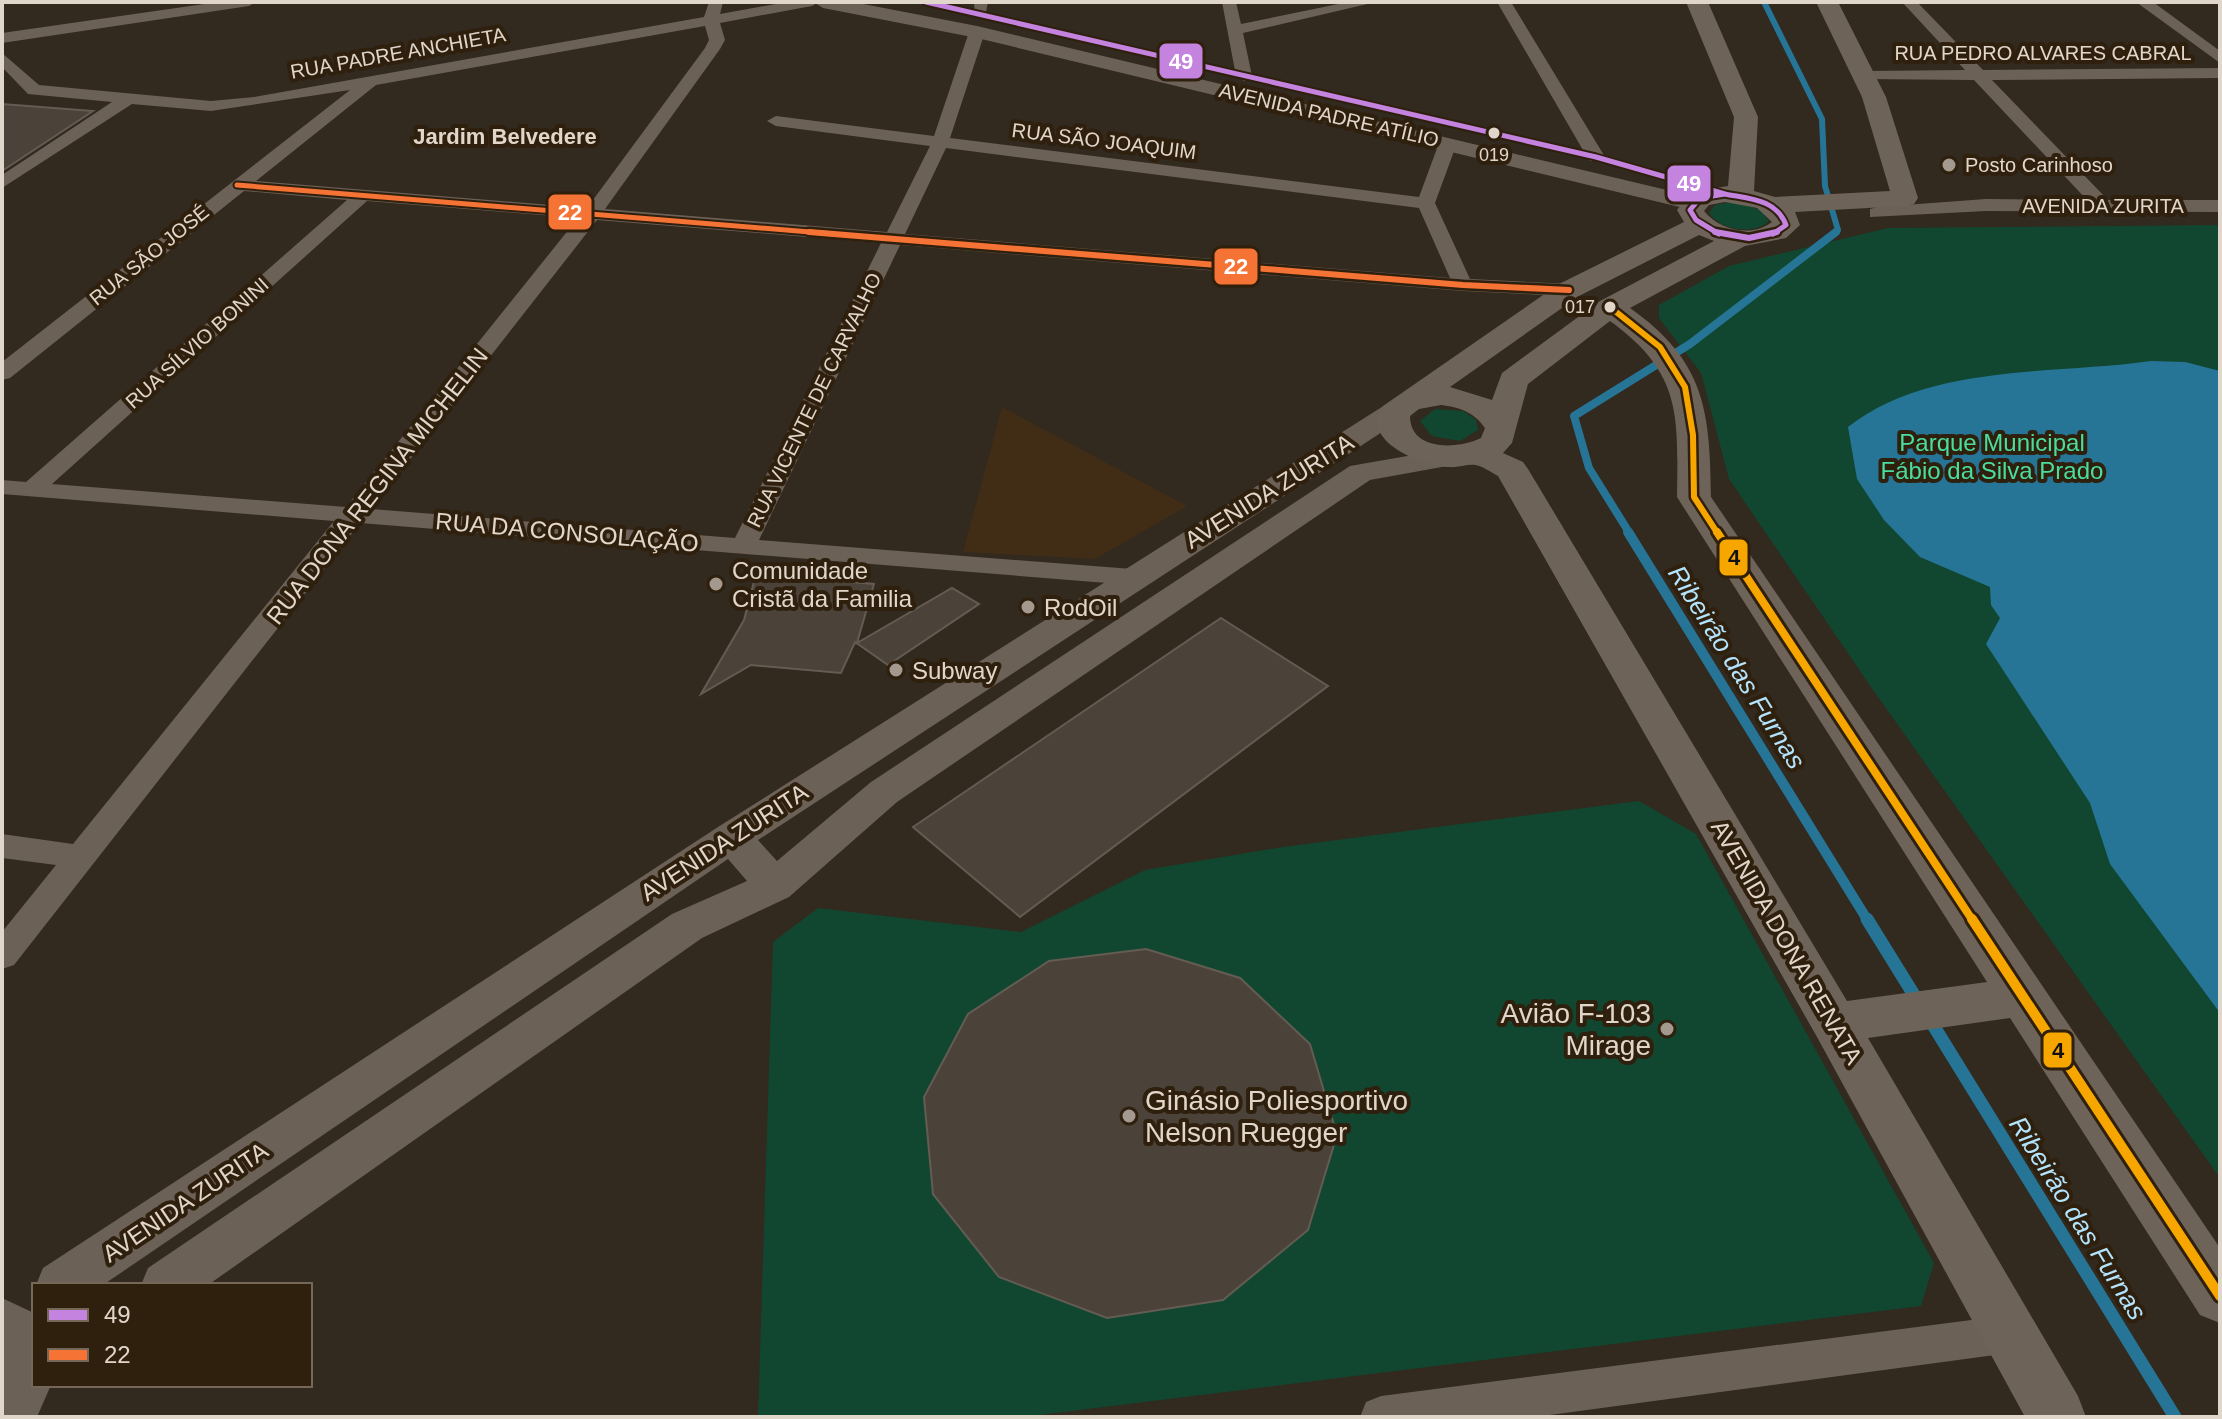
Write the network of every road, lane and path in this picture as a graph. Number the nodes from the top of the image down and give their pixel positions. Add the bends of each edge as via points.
1 (249, 2) edge
2 (812, 2) edge
3 (823, 2) edge
4 (926, 2) edge
5 (1229, 2) edge
6 (1369, 2) edge
7 (1504, 2) edge
8 (1697, 2) edge
9 (1827, 2) edge
10 (1909, 2) edge
11 (2143, 2) edge
12 (713, 10) edge
13 (979, 16) edge
14 (1237, 30) junction
15 (2, 38) edge
16 (2, 58) edge
17 (2220, 58) edge
18 (2220, 73) edge
19 (1244, 76) junction
20 (1867, 76) junction
21 (1979, 76) junction
22 (373, 80) junction
23 (129, 98) junction
24 (776, 121) dead end
25 (940, 143) junction
26 (1448, 143) junction
27 (1596, 157) junction
28 (1605, 182) junction
29 (2, 183) edge
30 (237, 185) junction
31 (1733, 195) junction
32 (362, 196) junction
33 (1905, 198) junction
34 (1426, 203) junction
35 (1986, 205) junction
36 (2103, 206) junction
37 (2220, 206) edge
38 (1877, 213) junction
39 (592, 214) junction
40 (1696, 214) junction
41 (1779, 215) junction
42 (1742, 237) junction
43 (892, 238) junction
44 (1463, 285) junction
45 (1569, 290) junction
46 (1610, 307) junction
47 (2, 373) edge
48 (1402, 405) junction
49 (1486, 452) junction
50 (2, 487) edge
51 (32, 489) junction
52 (356, 515) junction
53 (743, 547) junction
54 (1132, 577) junction
55 (732, 837) junction
56 (2, 846) edge
57 (79, 857) junction
58 (775, 886) junction
59 (2, 956) edge
60 (2021, 997) junction
61 (1855, 1020) junction
62 (64, 1283) edge
63 (169, 1283) edge
64 (2220, 1296) edge
65 (13, 1316) edge
66 (2010, 1334) junction
67 (24, 1398) edge
68 (1381, 1417) edge
69 (2057, 1417) edge

1 - 15 street
2 - 12 street, RUA PADRE ANCHIETA
3 - 13 street, AVENIDA PADRE ATÍLIO
4 - 13 street, AVENIDA PADRE ATÍLIO
5 - 14 street
6 - 14 street
7 - 27 street
8 - 31 main road via 1746,117
9 - 20 main road
10 - 21 street
11 - 17 street
12 - 22 street, RUA PADRE ANCHIETA
12 - 39 street, RUA DONA REGINA MICHELIN via 712,49
13 - 19 street, AVENIDA PADRE ATÍLIO
13 - 25 street, RUA VICENTE DE CARVALHO
13 - 26 street, AVENIDA PADRE ATÍLIO
14 - 19 street
16 - 23 street, RUA PADRE ANCHIETA via 34,90
18 - 21 street, RUA PEDRO ALVARES CABRAL
19 - 27 street, AVENIDA PADRE ATÍLIO
20 - 21 street, RUA PEDRO ALVARES CABRAL
20 - 33 main road via 1893,140
21 - 36 street
22 - 23 street, RUA PADRE ANCHIETA via 211,106
22 - 30 street, RUA SÃO JOSÉ
23 - 29 street
24 - 25 street, RUA SÃO JOAQUIM
25 - 34 street, RUA SÃO JOAQUIM
25 - 43 street, RUA VICENTE DE CARVALHO
26 - 28 street, AVENIDA PADRE ATÍLIO
26 - 34 street
27 - 28 street
27 - 31 street, AVENIDA PADRE ATÍLIO
28 - 40 street, AVENIDA PADRE ATÍLIO
30 - 32 street
30 - 47 street, RUA SÃO JOSÉ
31 - 40 main road via 1700,198
31 - 41 main road
32 - 39 street
32 - 51 street, RUA SÍLVIO BONINI
33 - 35 street, AVENIDA ZURITA
33 - 38 main road
33 - 41 main road
34 - 44 street
35 - 36 street, AVENIDA ZURITA
35 - 38 street, AVENIDA ZURITA
36 - 37 street, AVENIDA ZURITA
38 - 41 main road
39 - 43 street
39 - 52 street, RUA DONA REGINA MICHELIN
40 - 42 main road
40 - 45 main road
41 - 42 main road via 1771,235
42 - 46 main road
43 - 44 street
43 - 53 street, RUA VICENTE DE CARVALHO
44 - 45 street
45 - 48 main road
46 - 49 main road via 1513,380
46 - 60 main road via 1643,329 1684,379 1694,421 1694,497
48 - 49 main road via 1391,420 1394,431 1416,449
48 - 49 main road, AVENIDA DONA RENATA via 1441,395 1474,402 1496,418
48 - 54 street, AVENIDA ZURITA
49 - 58 street, AVENIDA ZURITA via 1361,472 884,792
49 - 61 main road, AVENIDA DONA RENATA
50 - 51 street, RUA DA CONSOLAÇÃO
51 - 52 street, RUA DA CONSOLAÇÃO
52 - 53 street, RUA DA CONSOLAÇÃO
52 - 57 street, RUA DONA REGINA MICHELIN
53 - 54 street, RUA DA CONSOLAÇÃO
54 - 55 street, AVENIDA ZURITA
55 - 58 street
55 - 62 street, AVENIDA ZURITA
56 - 57 street
57 - 59 street, RUA DONA REGINA MICHELIN
58 - 63 street, AVENIDA ZURITA via 687,926
60 - 61 main road
60 - 64 main road
61 - 66 main road, AVENIDA DONA RENATA
65 - 67 street via 32,1360
66 - 68 street
66 - 69 main road, AVENIDA DONA RENATA

